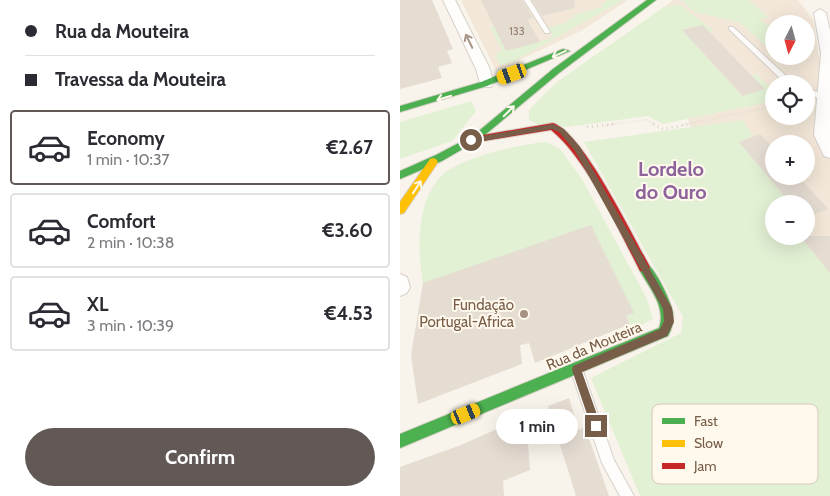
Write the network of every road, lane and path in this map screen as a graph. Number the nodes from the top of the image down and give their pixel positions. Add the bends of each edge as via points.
1 (450, 0) edge
2 (527, 0) edge
3 (652, 0) edge
4 (810, 0) edge
5 (825, 17) edge
6 (731, 28) dead end
7 (547, 32) dead end
8 (604, 34) junction
9 (829, 53) edge
10 (828, 70) edge
11 (781, 75) edge
12 (486, 88) junction
13 (815, 94) edge
14 (825, 98) junction
15 (765, 108) edge
16 (400, 109) edge
17 (488, 110) dead end
18 (583, 127) dead end
19 (471, 140) junction
20 (830, 152) edge
21 (433, 162) junction
22 (400, 176) edge
23 (400, 210) edge
24 (400, 283) edge
25 (400, 287) edge
26 (576, 370) junction
27 (400, 441) edge
28 (628, 496) edge

12 -> 1 street via 483,69
2 - 7 lane
3 - 8 main road
4 - 5 street
5 - 9 street
6 - 11 lane
8 -> 12 main road
19 -> 8 main road
9 - 10 street
10 - 14 street
12 -> 16 main road
13 - 14 lane
14 - 20 street via 822,135
15 - 18 path via 663,129 647,120
17 - 19 main road
19 - 21 main road
19 - 26 main road, Rua da Mouteira via 553,126 561,130 577,149 667,308 669,322 664,332
21 - 22 main road
23 -> 21 main road
24 - 25 street
26 - 27 main road, Rua da Mouteira
26 - 28 lane via 609,463

